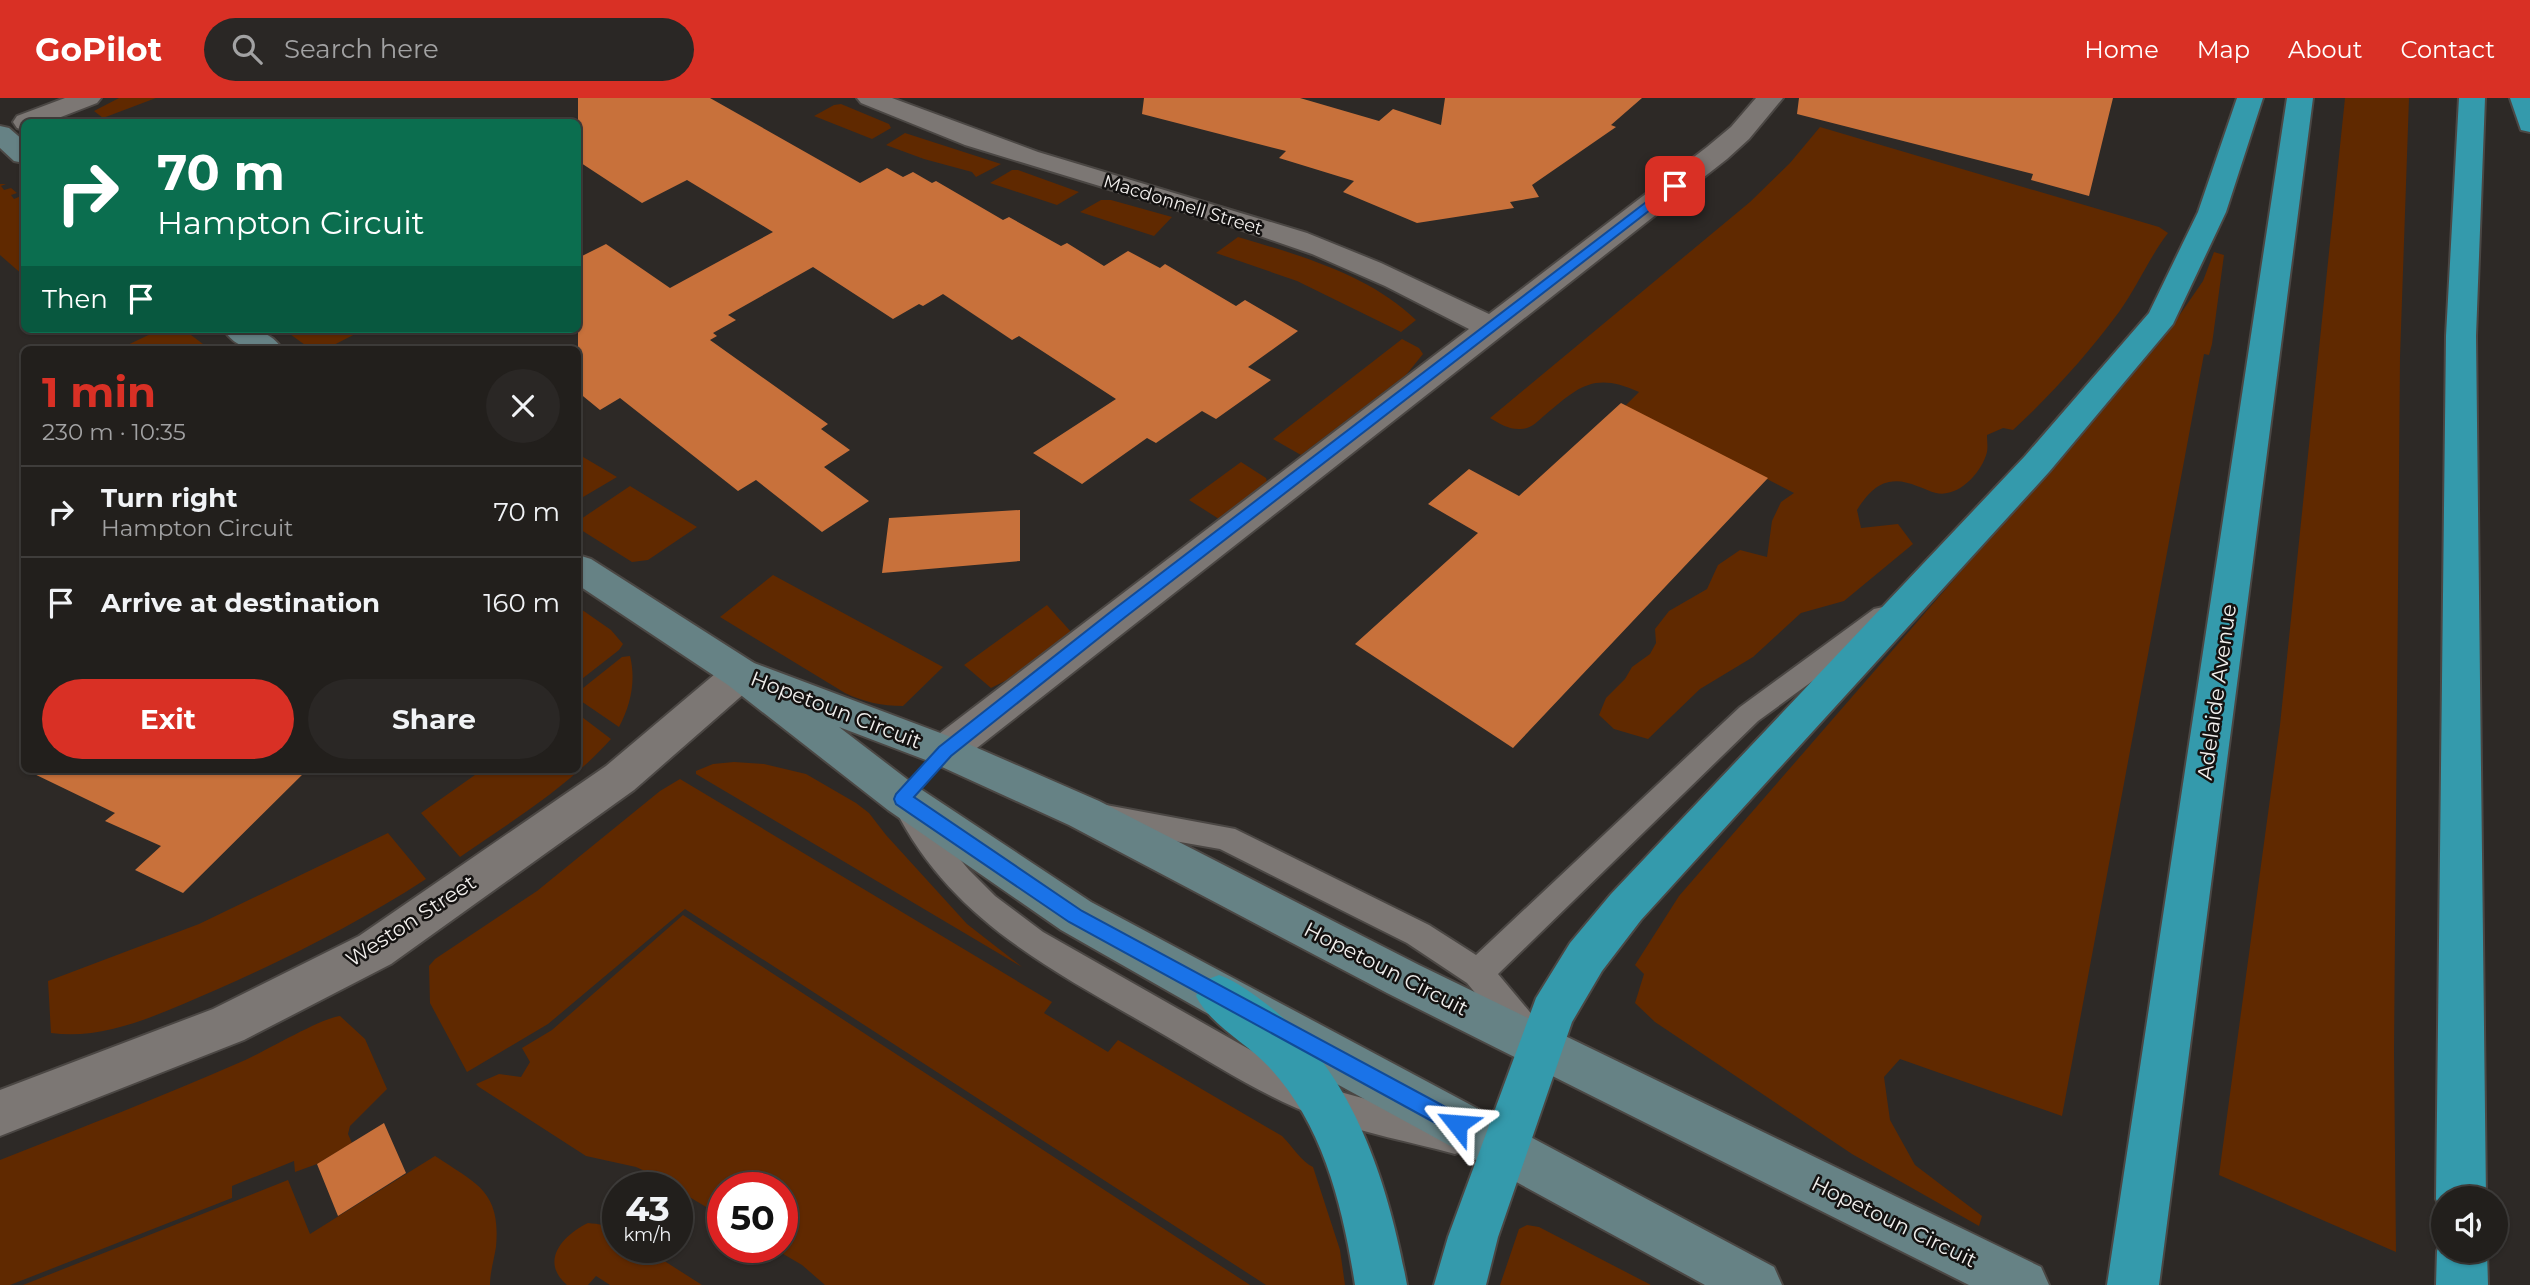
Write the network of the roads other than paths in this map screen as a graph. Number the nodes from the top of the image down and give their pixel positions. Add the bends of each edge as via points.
1 (88, 98) edge
2 (870, 98) edge
3 (1770, 98) edge
4 (2250, 98) edge
5 (2300, 98) edge
6 (2472, 98) edge
7 (2523, 98) edge
8 (35, 119) edge
9 (2530, 124) edge
10 (21, 125) edge
11 (0, 133) edge
12 (21, 152) edge
13 (1490, 327) junction
14 (244, 333) edge
15 (262, 346) edge
16 (581, 570) edge
17 (1922, 588) junction
18 (741, 674) junction
19 (945, 751) junction
20 (902, 799) junction
21 (1084, 813) junction
22 (1478, 973) junction
23 (1219, 996) junction
24 (1540, 1048) junction
25 (1323, 1103) junction
26 (0, 1113) edge
27 (1504, 1150) junction
28 (2462, 1186) edge
29 (2462, 1263) edge
30 (1381, 1285) edge
31 (1460, 1285) edge
32 (1756, 1285) edge
33 (2023, 1285) edge
34 (2133, 1285) edge
35 (2462, 1285) edge

1 - 8 street
2 - 13 street, Macdonnell Street via 1013,152 1298,239
3 - 13 street via 1717,153
4 - 17 highway via 2212,212 2162,317 2037,464
5 - 34 highway, Adelaide Avenue
6 - 28 highway via 2461,336
7 - 9 highway
10 - 11 street
11 - 12 main road
13 - 19 street
14 - 15 main road
16 - 18 main road, Hopetoun Circuit
17 - 22 lane via 1749,714
17 - 24 highway via 1612,922 1566,988
18 - 19 main road, Hopetoun Circuit
18 - 20 main road, Hopetoun Circuit
18 - 26 street, Weston Street via 620,778 375,950 228,1025
19 - 20 main road
19 - 21 main road, Hopetoun Circuit
20 - 23 main road, Hopetoun Circuit via 1076,916
20 - 25 lane, Hopetoun Circuit via 959,879 1032,942 1234,1059
21 - 22 lane via 1205,833 1246,847 1418,934
21 - 24 main road, Hopetoun Circuit
22 - 24 lane
23 - 25 highway via 1273,1038
23 - 27 main road, Hopetoun Circuit
24 - 27 highway
24 - 33 main road, Hopetoun Circuit
25 - 27 lane, Hopetoun Circuit
25 - 30 highway via 1353,1172
27 - 31 highway
27 - 32 main road, Hopetoun Circuit
29 - 35 highway

